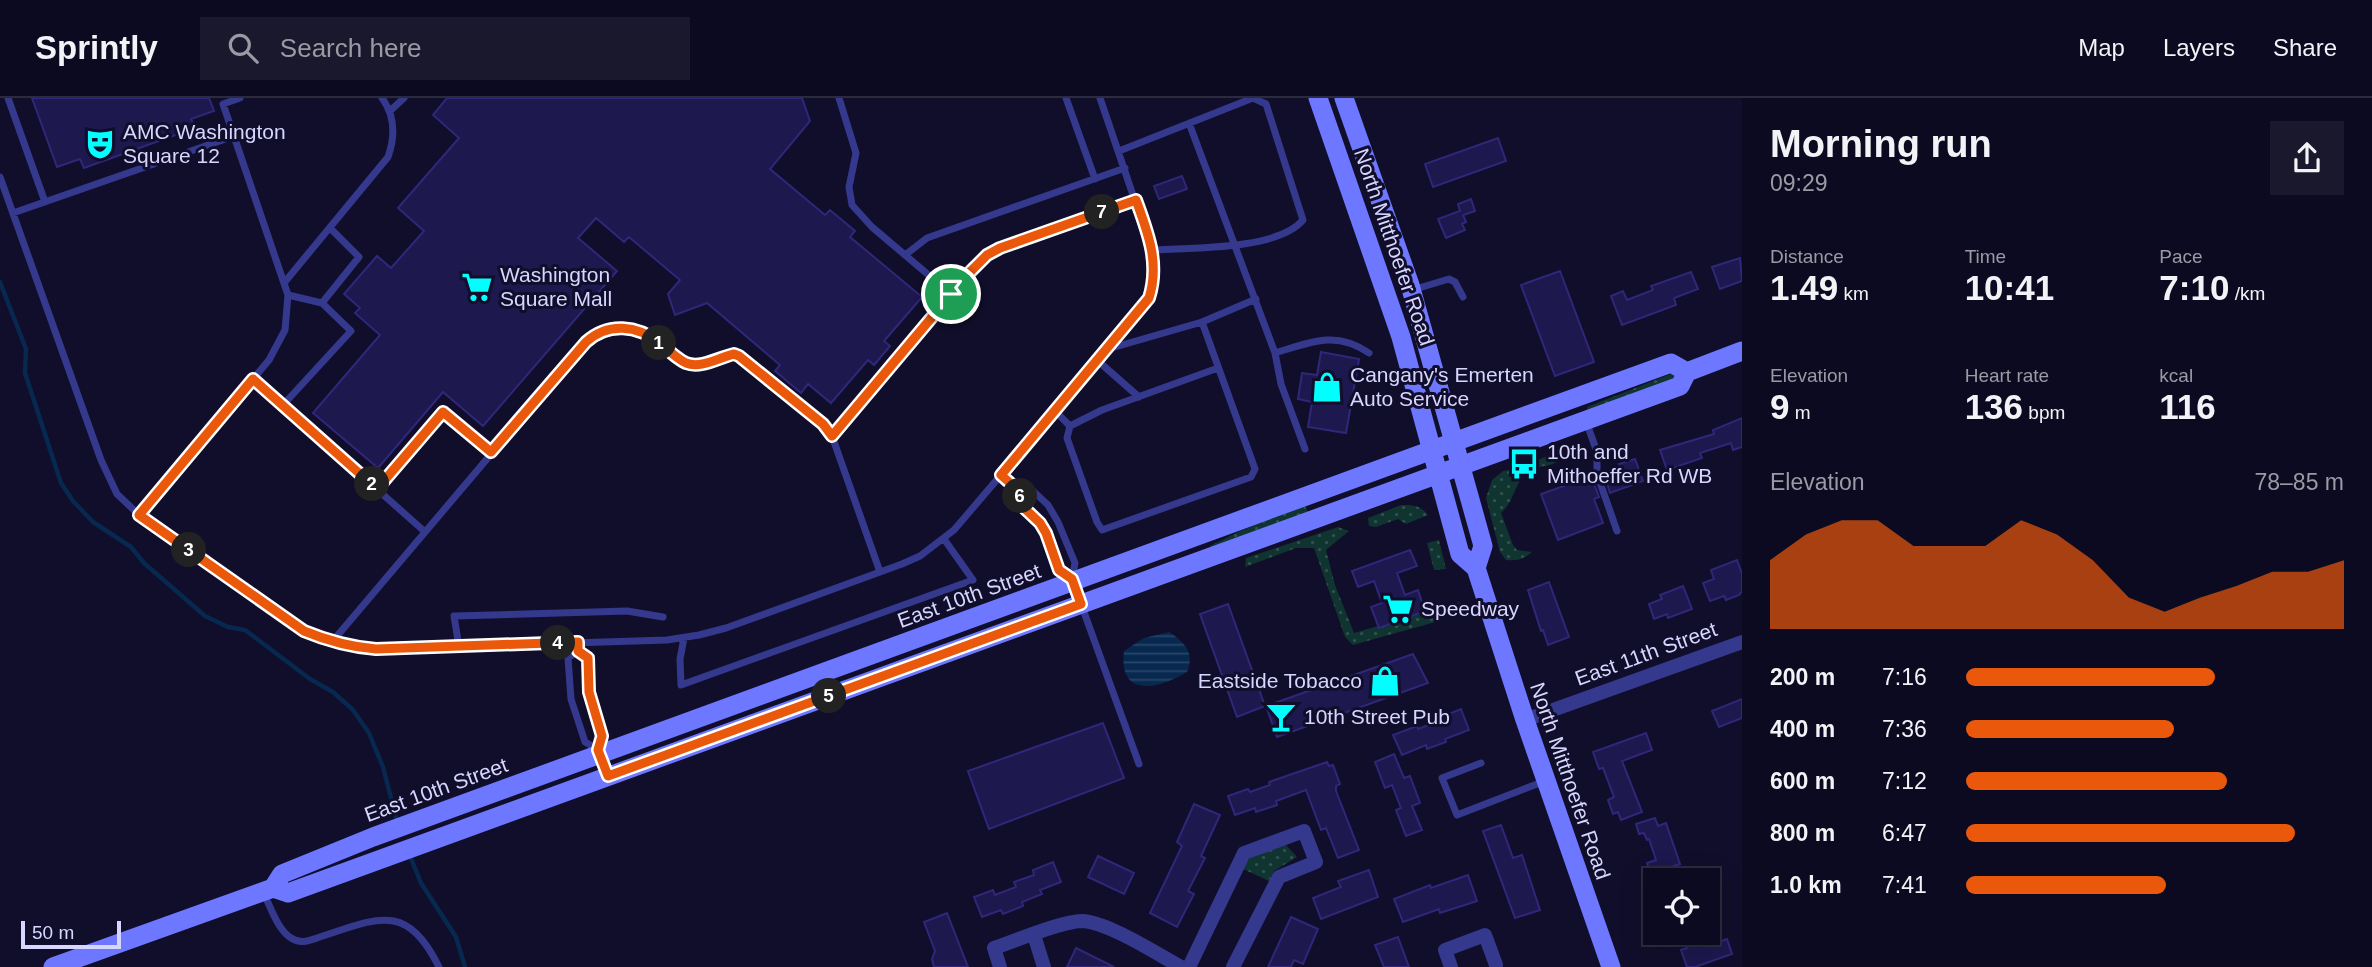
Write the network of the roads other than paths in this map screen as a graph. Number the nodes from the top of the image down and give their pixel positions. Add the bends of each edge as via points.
1 (8, 98) edge
2 (240, 98) edge
3 (382, 98) edge
4 (404, 98) edge
5 (839, 98) edge
6 (1066, 98) edge
7 (1100, 98) edge
8 (1318, 98) edge
9 (1344, 98) edge
10 (390, 111) junction
11 (1189, 123) junction
12 (234, 136) junction
13 (1119, 151) junction
14 (1125, 168) junction
15 (0, 177) edge
16 (1095, 179) junction
17 (1136, 200) junction
18 (45, 202) junction
19 (13, 213) junction
20 (330, 228) junction
21 (1365, 230) junction
22 (1236, 246) junction
23 (1152, 250) junction
24 (905, 255) junction
25 (284, 283) junction
26 (1412, 291) junction
27 (951, 294) junction
28 (288, 295) junction
29 (1463, 297) dead end
30 (1256, 299) junction
31 (321, 303) junction
32 (1202, 322) junction
33 (1108, 349) junction
34 (1742, 351) edge
35 (1275, 353) junction
36 (1369, 354) dead end
37 (1098, 360) junction
38 (1218, 368) junction
39 (1687, 372) junction
40 (253, 379) junction
41 (1139, 397) junction
42 (283, 405) junction
43 (1055, 411) junction
44 (1586, 421) junction
45 (1070, 426) junction
46 (832, 436) junction
47 (1454, 442) junction
48 (1305, 449) dead end
49 (1432, 450) junction
50 (491, 452) junction
51 (1462, 466) junction
52 (1438, 474) junction
53 (1001, 475) junction
54 (377, 489) junction
55 (1019, 491) junction
56 (139, 515) junction
57 (424, 531) junction
58 (1617, 531) dead end
59 (944, 539) junction
60 (1476, 568) junction
61 (880, 572) junction
62 (1073, 580) junction
63 (1081, 604) junction
64 (663, 617) dead end
65 (684, 638) junction
66 (332, 642) junction
67 (1742, 642) edge
68 (459, 647) junction
69 (578, 647) junction
70 (1525, 720) junction
71 (599, 752) junction
72 (1481, 763) dead end
73 (1139, 764) dead end
74 (608, 776) junction
75 (1546, 780) junction
76 (268, 890) junction
77 (1034, 935) junction
78 (1496, 965) dead end
79 (53, 967) edge
80 (439, 967) edge
81 (1000, 967) edge
82 (1044, 967) edge
83 (1181, 967) edge
84 (1189, 967) edge
85 (1233, 967) edge
86 (1451, 967) edge
87 (1611, 967) edge

1 - 18 lane
2 - 12 lane via 223,104
3 - 10 lane
4 - 10 lane
5 - 24 lane via 856,153 849,187 852,205
6 - 16 lane
7 - 13 lane
8 - 21 main road, North Mitthoefer Road
9 - 26 main road, North Mitthoefer Road
10 - 20 lane via 394,133 388,158
11 - 13 lane
11 - 22 lane
11 - 22 lane via 1253,98 1266,104 1303,220 1294,230
12 - 18 lane
12 - 25 lane
13 - 14 lane
14 - 16 lane
14 - 17 lane
15 - 19 lane
16 - 24 lane via 927,239
17 - 23 lane
17 - 27 lane via 997,250 979,262
18 - 19 lane
19 - 56 lane via 108,478 124,503
20 - 25 lane
20 - 31 lane via 359,257
21 - 26 main road via 1382,242 1398,287
21 - 49 main road, North Mitthoefer Road
22 - 23 lane
22 - 30 lane
23 - 33 lane via 1155,272 1149,298
24 - 27 lane
25 - 28 lane
26 - 29 lane via 1449,279
26 - 47 main road, North Mitthoefer Road
27 - 46 lane
28 - 31 lane
28 - 40 lane via 282,339
30 - 32 lane
30 - 35 lane
31 - 42 lane via 351,331
32 - 33 lane
32 - 38 lane
33 - 37 lane
34 - 39 main road, East 10th Street
35 - 36 lane via 1314,340 1336,339 1356,344
35 - 48 lane
37 - 41 lane
37 - 43 lane
38 - 41 lane
38 - 45 lane via 1255,469 1251,477 1102,530 1067,438
39 - 44 main road, East 10th Street via 1680,386
39 - 47 main road, East 10th Street via 1671,363
40 - 42 lane
40 - 56 lane
41 - 45 lane
42 - 54 lane
43 - 45 lane
43 - 53 lane
44 - 51 main road, East 10th Street
44 - 58 lane via 1597,452 1597,474
46 - 50 lane via 739,356 686,363 645,334 616,328 605,329 586,342
46 - 61 lane
47 - 49 main road, East 10th Street
47 - 51 main road, North Mitthoefer Road
49 - 52 main road, North Mitthoefer Road
49 - 62 main road, East 10th Street
50 - 54 lane via 443,412
50 - 57 lane
51 - 52 main road, East 10th Street
51 - 60 main road, North Mitthoefer Road via 1483,546
52 - 60 main road, North Mitthoefer Road via 1460,554
52 - 63 main road, East 10th Street
53 - 55 lane
53 - 59 lane
54 - 57 lane
55 - 62 lane via 1021,505 1046,533 1059,570
55 - 62 lane via 1032,490 1054,513 1075,563
56 - 66 lane via 304,631
57 - 66 lane
59 - 61 lane via 920,556
59 - 65 lane via 973,580 681,685
60 - 70 main road, North Mitthoefer Road
61 - 65 lane via 726,628
62 - 63 lane
62 - 71 main road, East 10th Street
63 - 73 lane
63 - 74 main road, East 10th Street
64 - 68 lane via 627,611 454,616
65 - 69 lane
66 - 68 lane via 376,649
67 - 70 street, East 11th Street
68 - 69 lane
69 - 71 lane via 588,658 589,692 602,736
69 - 71 lane via 568,658 571,699 585,741
70 - 75 main road, North Mitthoefer Road
71 - 74 lane
71 - 76 main road, East 10th Street via 282,874
72 - 75 lane via 1442,778 1457,815
74 - 76 main road, East 10th Street via 288,893
75 - 87 main road, North Mitthoefer Road
76 - 79 main road, East 10th Street
76 - 80 lane via 283,932 294,941 305,942 368,922 395,921 409,925 421,936
77 - 81 street via 994,948
77 - 82 street
77 - 83 street via 1068,923 1087,922
78 - 86 street via 1485,935 1445,950
84 - 85 street via 1244,853 1304,831 1316,862 1279,877

